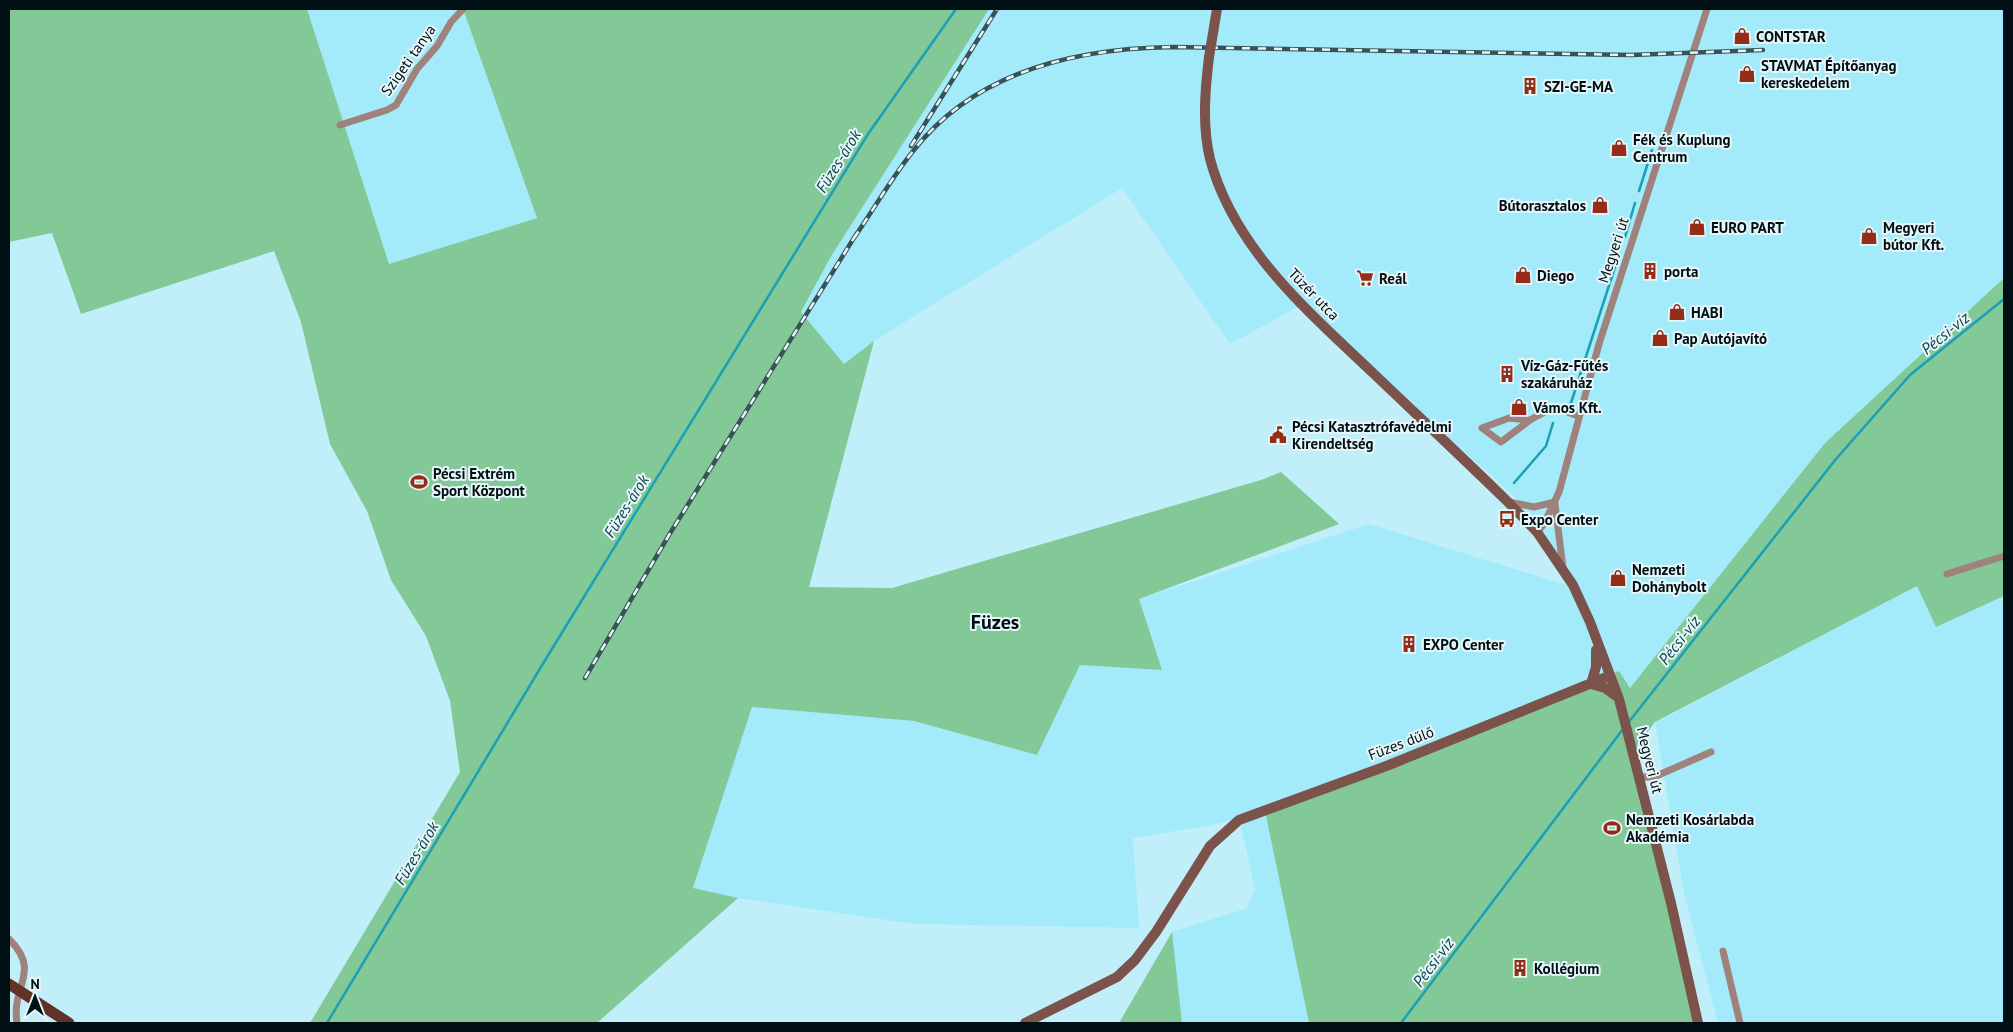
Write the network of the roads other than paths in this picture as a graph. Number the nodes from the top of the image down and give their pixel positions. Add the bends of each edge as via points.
1 (462, 9) edge
2 (1217, 9) edge
3 (1707, 9) edge
4 (340, 125) dead end
5 (1578, 416) junction
6 (1530, 420) junction
7 (1508, 502) junction
8 (1555, 502) junction
9 (1537, 532) junction
10 (2004, 556) edge
11 (1564, 570) junction
12 (1947, 574) dead end
13 (1595, 639) junction
14 (1609, 676) junction
15 (1591, 684) junction
16 (1619, 699) junction
17 (1712, 752) dead end
18 (1639, 777) junction
19 (9, 938) edge
20 (1722, 951) dead end
21 (14, 987) edge
22 (17, 1023) edge
23 (69, 1023) edge
24 (1024, 1023) edge
25 (1698, 1023) edge
26 (1740, 1023) edge

1 - 4 street, Szigeti tanya via 417,69 396,105
2 - 7 street, Tüzér utca, bridge via 1208,56 1205,114 1210,158 1230,211 1266,265 1299,303
3 - 5 street, Megyeri út
5 - 6 street via 1554,407
5 - 8 street, Megyeri út
6 - 6 street via 1509,418 1482,428 1500,442
7 - 8 street via 1534,507
7 - 9 street, Tüzér utca
8 - 9 street, Megyeri út
8 - 11 street, Megyeri út
9 - 11 street, Megyeri út
10 - 12 street
11 - 13 street, Megyeri út via 1587,615
13 - 14 street, Megyeri út
13 - 15 street via 1596,667
14 - 15 street, Füzes dűlő
14 - 16 street, Megyeri út
15 - 16 street via 1605,688
15 - 24 street, Füzes dűlő via 1239,820 1210,846 1156,932 1117,977
16 - 18 street, Megyeri út
17 - 18 street via 1654,777
18 - 25 street, Megyeri út
19 - 21 street via 25,960 26,972
20 - 26 street
21 - 22 street
21 - 23 main road

